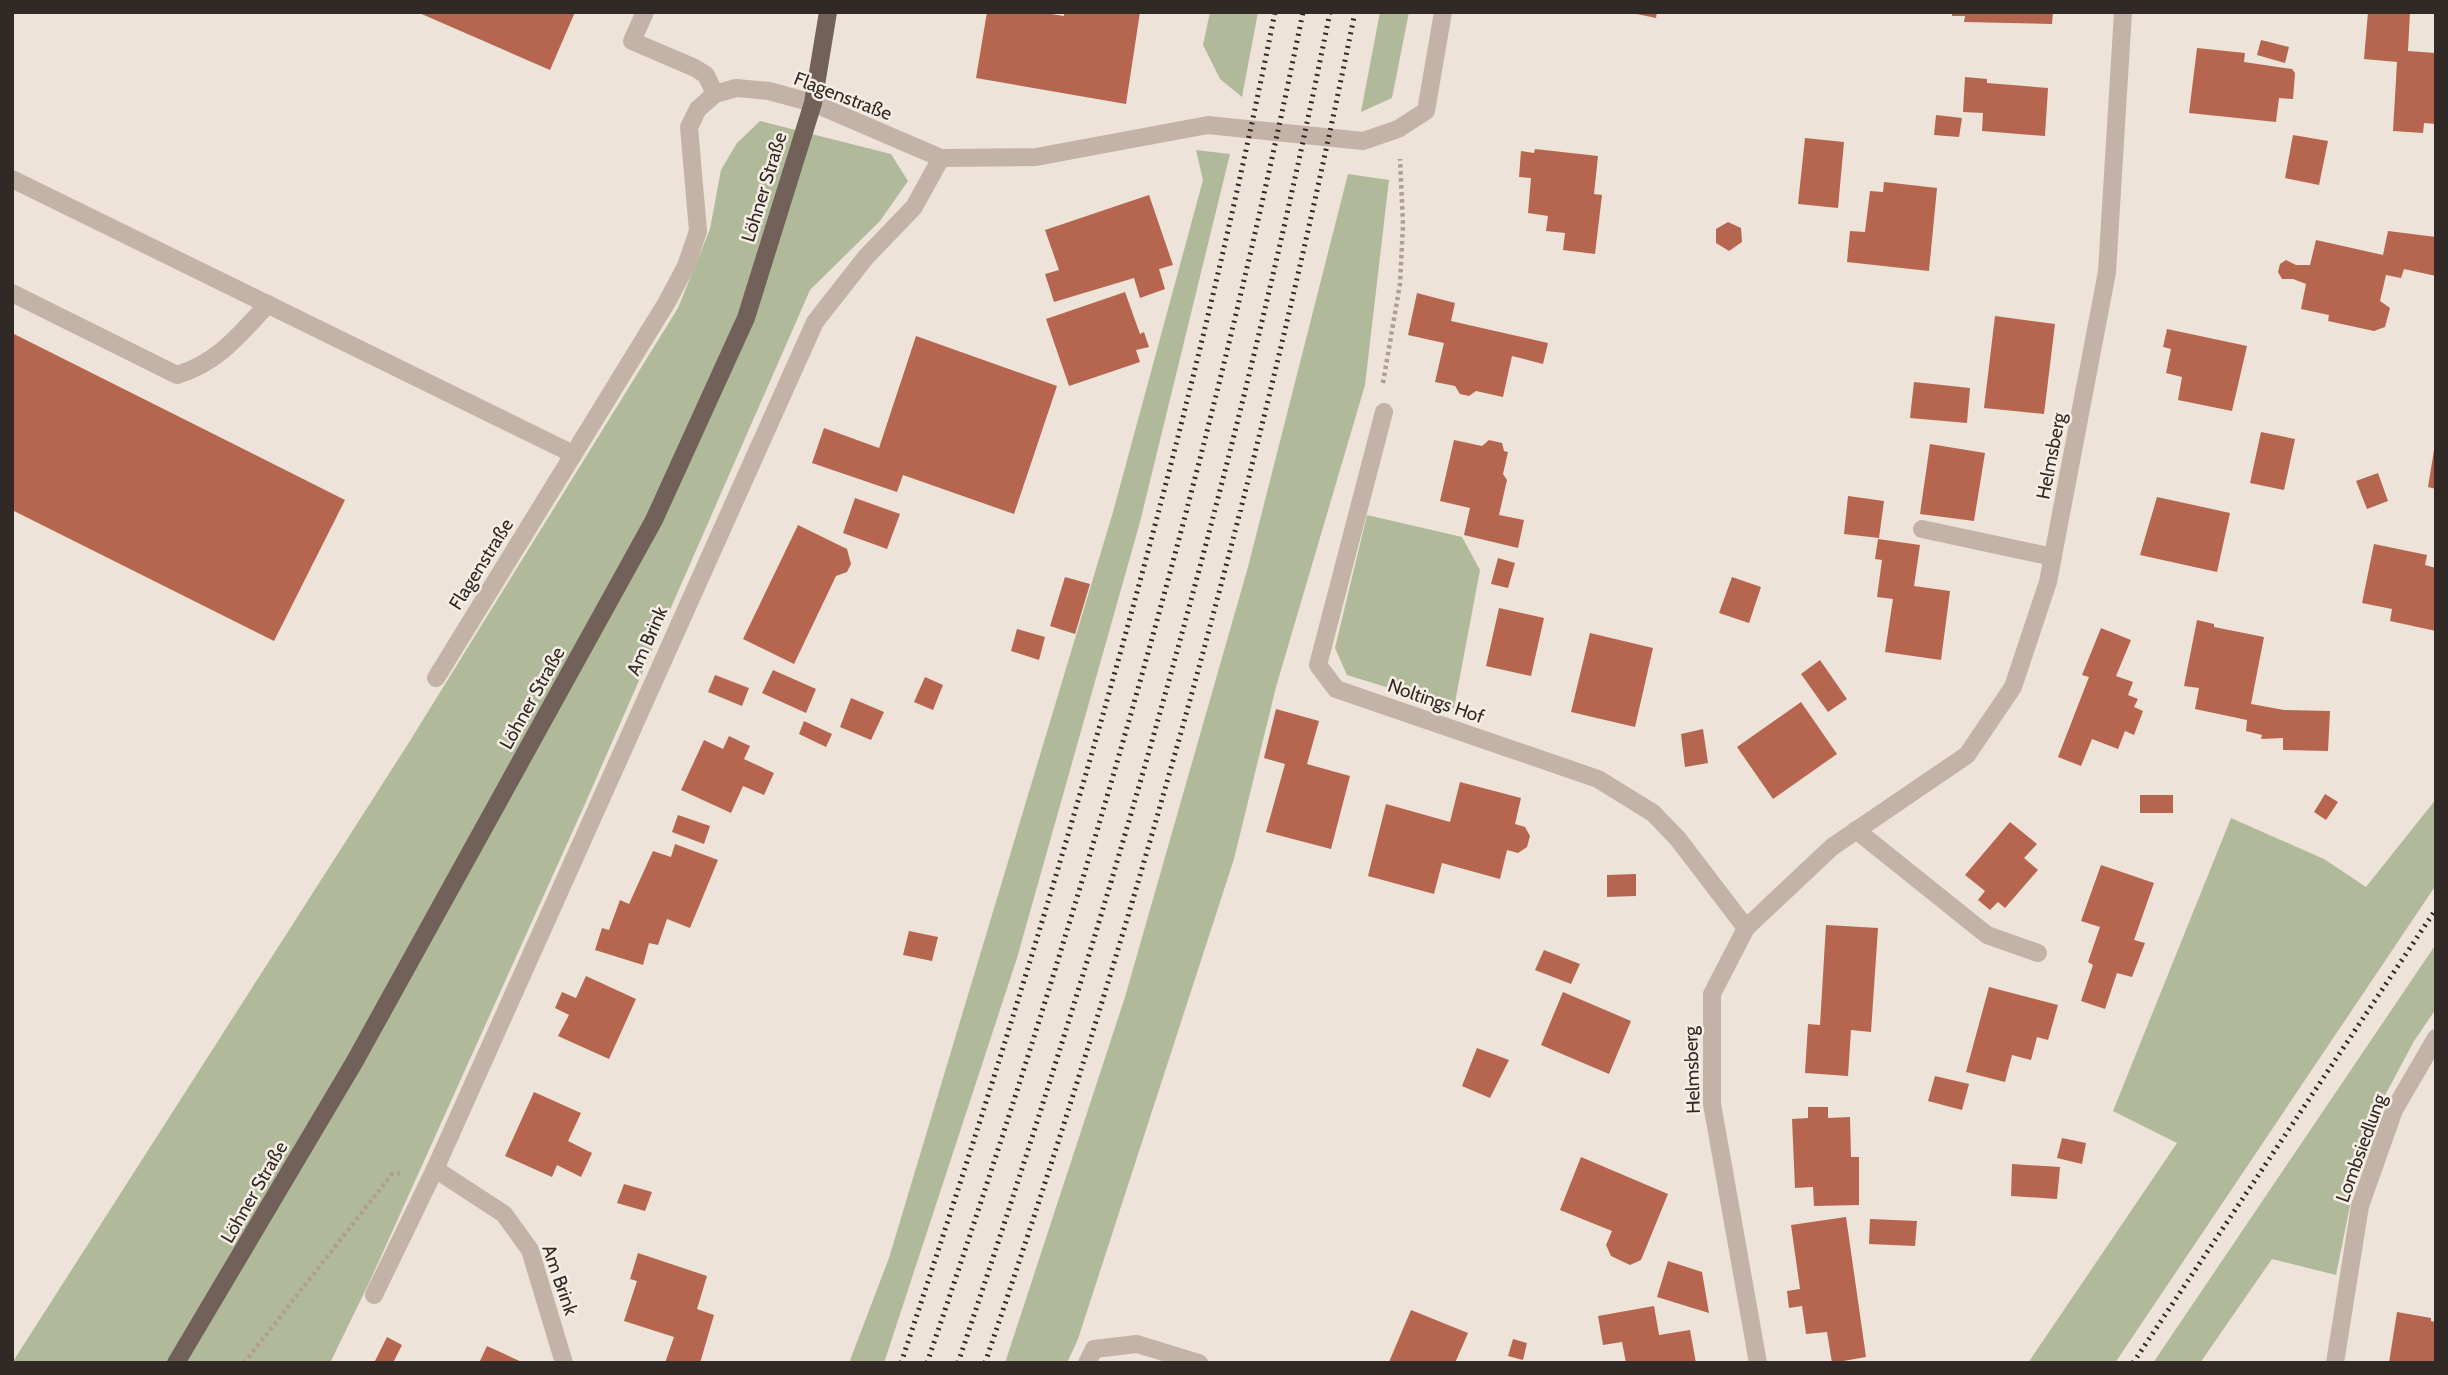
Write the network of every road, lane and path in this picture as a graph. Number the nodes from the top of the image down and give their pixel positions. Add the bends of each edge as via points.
1 (645, 12) edge
2 (828, 12) edge
3 (1443, 12) edge
4 (2123, 12) edge
5 (715, 94) junction
6 (813, 103) junction
7 (1398, 129) junction
8 (941, 158) junction
9 (12, 179) edge
10 (12, 293) edge
11 (268, 304) junction
12 (1382, 388) dead end
13 (1384, 412) dead end
14 (573, 454) junction
15 (1922, 529) dead end
16 (2053, 557) junction
17 (436, 678) dead end
18 (1856, 830) junction
19 (1746, 928) junction
20 (2038, 953) dead end
21 (2436, 1038) edge
22 (435, 1169) junction
23 (374, 1295) dead end
24 (176, 1363) edge
25 (244, 1363) edge
26 (564, 1363) edge
27 (1087, 1363) edge
28 (1199, 1363) edge
29 (1758, 1363) edge
30 (2334, 1363) edge

1 - 5 street via 632,41 706,75
2 - 6 main road, Löhner Straße
3 - 7 street, Flagenstraße via 1426,111
4 - 16 street, Helmsberg via 2107,272
5 - 6 street, Flagenstraße via 736,88 769,91
5 - 14 street, Flagenstraße via 698,108 689,127 698,231 686,266
6 - 8 street, Flagenstraße
6 - 24 main road, Löhner Straße via 746,318 654,520 355,1062
7 - 8 street, Flagenstraße via 1363,141 1208,125 1036,157
7 - 12 path via 1403,225 1400,284
8 - 22 street, Am Brink via 915,207 866,257 815,322
9 - 11 street
10 - 11 street via 177,375 201,368 227,348
11 - 14 street
13 - 19 street, Noltings Hof via 1318,664 1336,689 1598,779 1653,813
14 - 17 street, Flagenstraße
15 - 16 street
16 - 18 street, Helmsberg via 2013,687 1967,755
18 - 19 street, Helmsberg
18 - 20 street via 1987,935
19 - 29 street, Helmsberg via 1712,994 1712,1104
21 - 30 street, Lombsiedlung via 2394,1110 2360,1206
22 - 23 street, Am Brink
22 - 25 path via 393,1174
22 - 26 street, Am Brink via 505,1214 530,1250
27 - 28 street via 1094,1349 1137,1344

